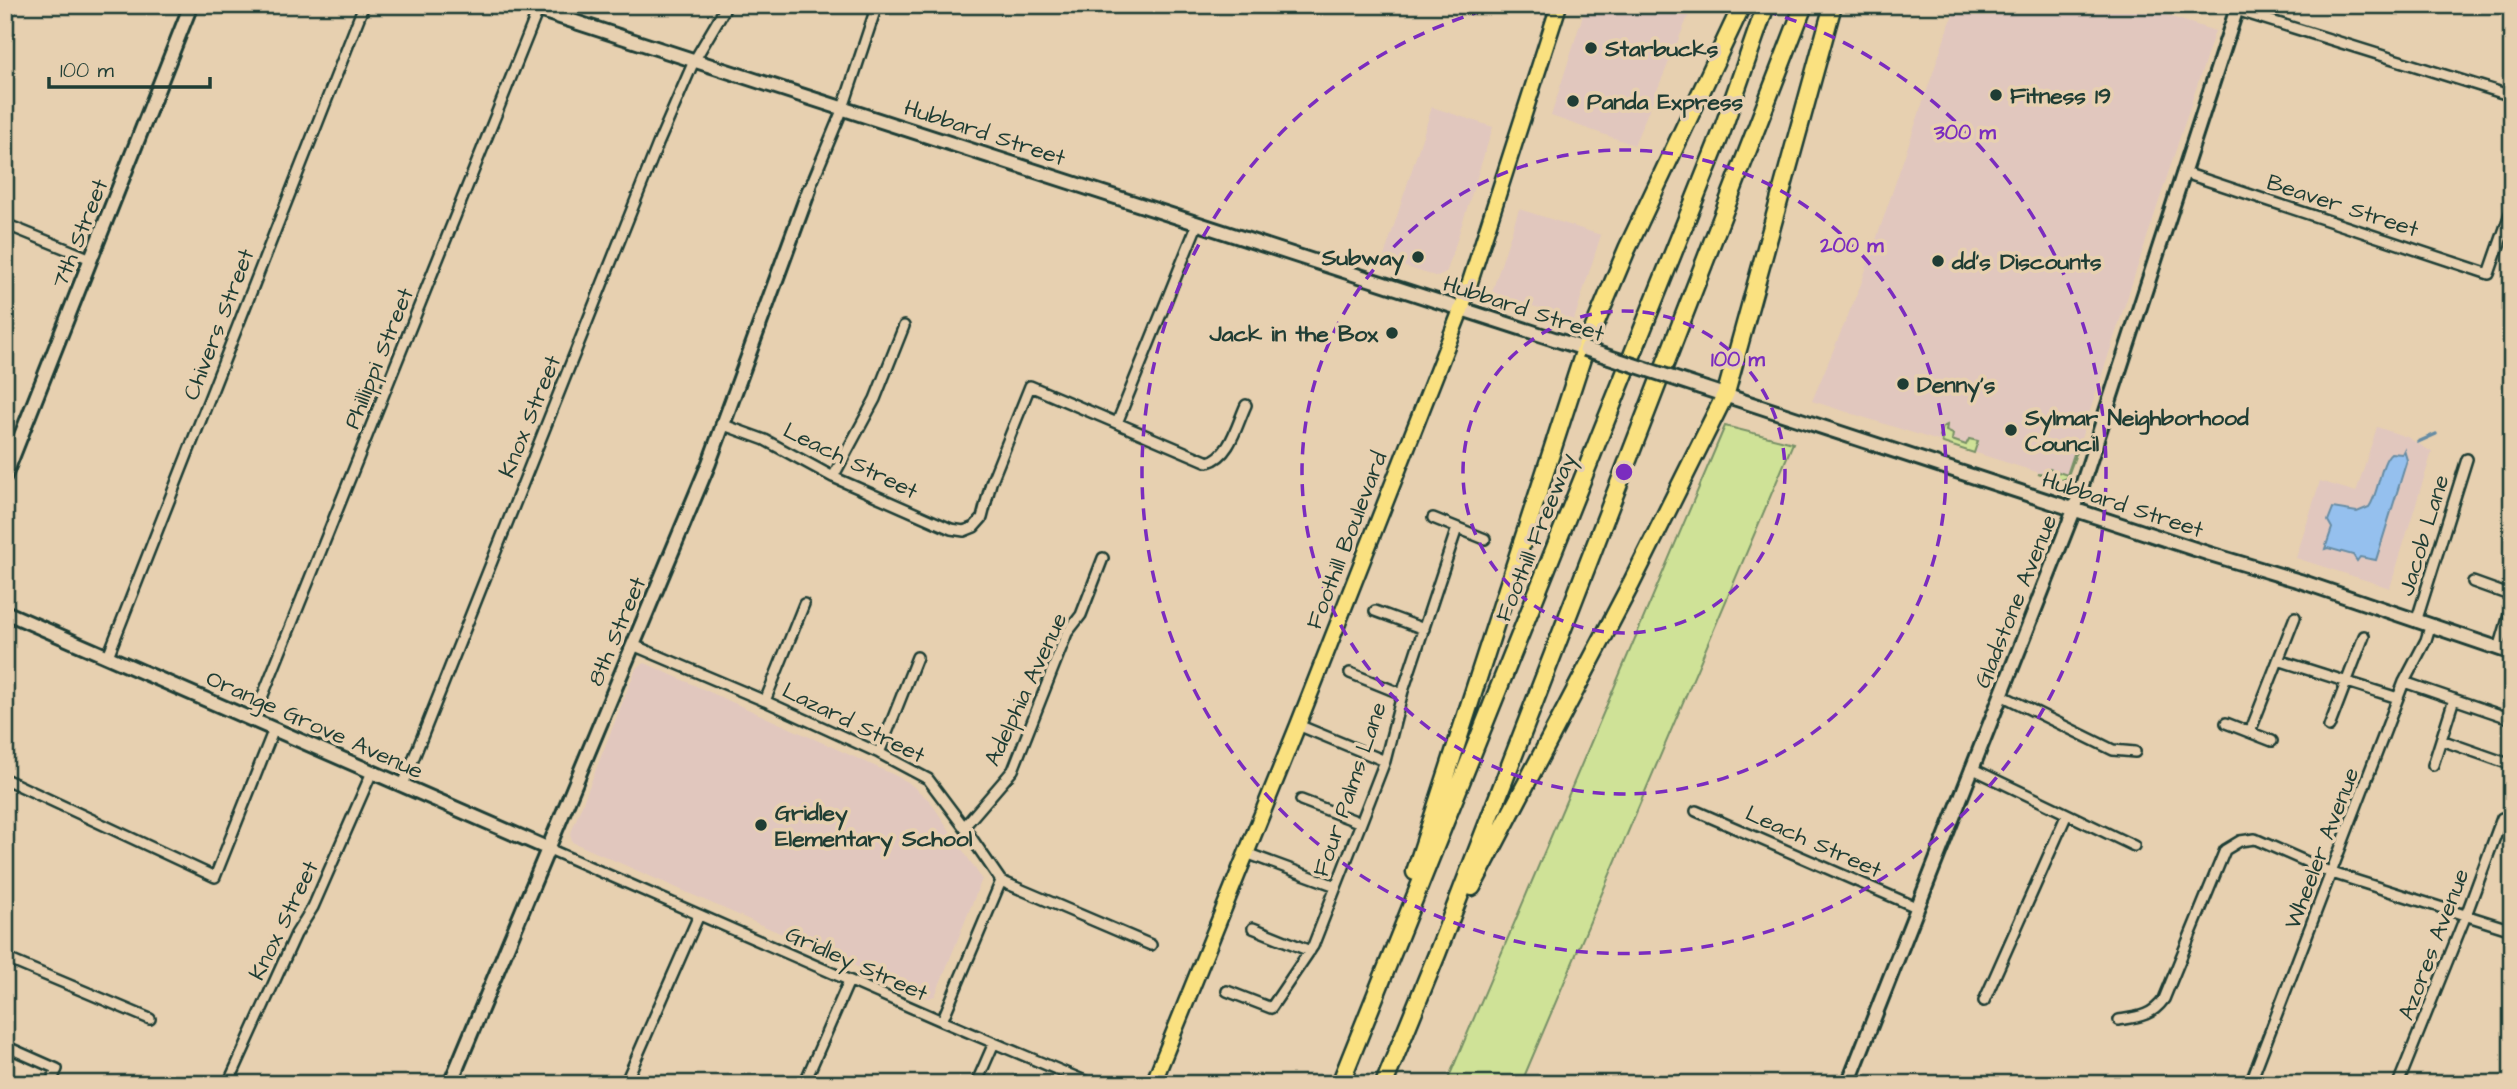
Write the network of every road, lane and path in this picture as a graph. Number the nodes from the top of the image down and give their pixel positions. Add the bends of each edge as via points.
1 (11, 5) edge
2 (191, 5) edge
3 (364, 5) edge
4 (523, 5) edge
5 (727, 5) edge
6 (877, 5) edge
7 (1559, 5) edge
8 (1742, 5) edge
9 (1766, 5) edge
10 (1804, 5) edge
11 (1833, 5) edge
12 (2237, 8) edge
13 (537, 10) junction
14 (5, 22) edge
15 (694, 61) junction
16 (2512, 96) edge
17 (843, 108) junction
18 (2185, 173) junction
19 (809, 190) joint
20 (2512, 208) edge
21 (5, 224) edge
22 (1197, 225) junction
23 (91, 258) junction
24 (1461, 310) junction
25 (904, 326) dead end
26 (1585, 349) junction
27 (1726, 393) junction
28 (1246, 405) dead end
29 (1117, 423) junction
30 (721, 424) junction
31 (2467, 459) dead end
32 (5, 476) edge
33 (833, 477) junction
34 (2074, 510) junction
35 (1433, 518) dead end
36 (1457, 528) junction
37 (1485, 539) dead end
38 (1103, 558) dead end
39 (2473, 582) dead end
40 (2512, 596) edge
41 (804, 604) dead end
42 (2512, 605) edge
43 (1375, 611) dead end
44 (5, 612) edge
45 (2295, 617) dead end
46 (2416, 622) junction
47 (2430, 627) junction
48 (1424, 629) junction
49 (2364, 636) dead end
50 (633, 645) junction
51 (2505, 651) edge
52 (108, 656) junction
53 (917, 657) dead end
54 (2278, 660) junction
55 (1350, 673) dead end
56 (2346, 682) junction
57 (2404, 682) junction
58 (1402, 694) junction
59 (2001, 695) junction
60 (2398, 698) junction
61 (2454, 699) junction
62 (765, 701) junction
63 (2512, 719) edge
64 (253, 720) junction
65 (2226, 723) dead end
66 (1298, 725) junction
67 (2329, 727) dead end
68 (274, 729) junction
69 (2250, 732) junction
70 (2441, 740) junction
71 (2272, 741) dead end
72 (2135, 752) dead end
73 (878, 753) junction
74 (1385, 761) junction
75 (2433, 765) dead end
76 (2512, 765) edge
77 (1971, 768) junction
78 (372, 772) junction
79 (5, 779) edge
80 (403, 785) junction
81 (1301, 800) dead end
82 (1696, 811) dead end
83 (2067, 814) junction
84 (2502, 818) dead end
85 (1361, 823) junction
86 (964, 827) junction
87 (2134, 846) dead end
88 (549, 849) junction
89 (1246, 853) junction
90 (2332, 873) junction
91 (608, 875) joint
92 (1001, 881) junction
93 (1336, 886) junction
94 (1916, 907) junction
95 (699, 915) junction
96 (2466, 915) junction
97 (1253, 928) dead end
98 (2512, 930) edge
99 (1151, 945) dead end
100 (1310, 951) junction
101 (1437, 954) junction
102 (5, 958) edge
103 (849, 981) junction
104 (1227, 991) dead end
105 (1984, 1002) dead end
106 (1371, 1007) junction
107 (150, 1019) dead end
108 (2119, 1020) dead end
109 (942, 1021) junction
110 (994, 1043) junction
111 (5, 1046) edge
112 (50, 1084) edge
113 (228, 1084) edge
114 (450, 1084) edge
115 (625, 1084) edge
116 (804, 1084) edge
117 (976, 1084) edge
118 (1093, 1084) edge
119 (1153, 1084) edge
120 (1340, 1084) edge
121 (1384, 1084) edge
122 (1848, 1084) edge
123 (2250, 1084) edge
124 (2399, 1084) edge

1 - 14 street
2 - 23 street, 7th Street
3 - 52 street, Chivers Street
4 - 13 street, Hubbard Street
5 - 15 street, Knox Street
6 - 17 street
7 - 24 main road, Foothill Boulevard
8 - 26 highway via 1632,237
9 - 106 highway, Foothill Freeway via 1722,131
10 - 101 highway
11 - 27 highway
12 - 16 street
12 - 18 street, Gladstone Avenue
13 - 15 street, Hubbard Street
13 - 64 street, Phillippi Street
15 - 17 street, Hubbard Street
15 - 80 street, Knox Street
17 - 19 street
17 - 22 street, Hubbard Street
18 - 20 street, Beaver Street via 2489,274
18 - 34 street, Gladstone Avenue
19 - 30 street, 8th Street
21 - 23 street
22 - 24 street, Hubbard Street
22 - 29 street
23 - 32 street, 7th Street
24 - 26 street, Hubbard Street
24 - 66 main road, Foothill Boulevard
25 - 33 street via 875,399
26 - 27 street, Hubbard Street, bridge
26 - 106 highway
27 - 34 street, Hubbard Street
27 - 101 highway
28 - 29 street via 1224,453 1208,462
29 - 33 street, Leach Street via 1030,386 991,483 982,518 964,531
30 - 33 street, Leach Street via 765,440
30 - 50 street, 8th Street
31 - 46 street, Jacob Lane
34 - 46 street, Hubbard Street
34 - 59 street, Gladstone Avenue
35 - 36 street
36 - 37 street
36 - 48 street, Four Palms Lane
38 - 86 street, Adelphia Avenue via 1081,615 1067,633 1013,770
39 - 40 street
41 - 62 street
42 - 51 street
43 - 48 street
44 - 52 street, Orange Grove Avenue
45 - 54 street
46 - 47 street, Hubbard Street
47 - 51 street, Hubbard Street
47 - 57 street, Wheeler Avenue
48 - 58 street, Four Palms Lane
49 - 56 street
50 - 62 street, Lazard Street
50 - 88 street, 8th Street
52 - 64 street, Orange Grove Avenue
53 - 73 street
54 - 56 street
54 - 69 street
55 - 58 street
56 - 60 street
56 - 67 street
57 - 60 street, Wheeler Avenue
57 - 61 street
58 - 74 street, Four Palms Lane
59 - 72 street via 2113,750
59 - 77 street, Gladstone Avenue
60 - 90 street, Wheeler Avenue
61 - 63 street
61 - 70 street
62 - 73 street, Lazard Street
64 - 68 street, Orange Grove Avenue
65 - 69 street
66 - 74 street
66 - 89 main road, Foothill Boulevard
68 - 78 street, Orange Grove Avenue
68 - 79 street via 215,877
69 - 71 street
70 - 75 street
70 - 76 street
73 - 86 street, Lazard Street via 928,779
74 - 85 street, Four Palms Lane
77 - 83 street
77 - 94 street, Gladstone Avenue
78 - 80 street, Orange Grove Avenue
78 - 113 street, Knox Street
80 - 88 street, Orange Grove Avenue
81 - 85 street
82 - 94 street, Leach Street
83 - 87 street
83 - 105 street
84 - 96 street, Azores Avenue
85 - 93 street, Four Palms Lane
86 - 92 street, Lazard Street
88 - 91 street, Orange Grove Avenue
88 - 114 street, 8th Street
89 - 93 street
89 - 119 main road, Foothill Boulevard
90 - 96 street
90 - 108 street via 2255,839 2225,850 2164,999 2146,1016
90 - 123 street, Wheeler Avenue
91 - 95 street, Gridley Street
92 - 99 street
92 - 109 street
93 - 100 street, Four Palms Lane
94 - 122 street, Gladstone Avenue
95 - 103 street, Gridley Street
95 - 115 street
96 - 98 street
96 - 124 street, Azores Avenue
97 - 100 street
100 - 104 street, Four Palms Lane via 1271,1008
101 - 121 highway
102 - 107 street
103 - 109 street, Gridley Street
103 - 116 street
106 - 120 highway, Foothill Freeway
109 - 110 street, Gridley Street
110 - 117 street
110 - 118 street, Gridley Street
111 - 112 street via 57,1069

